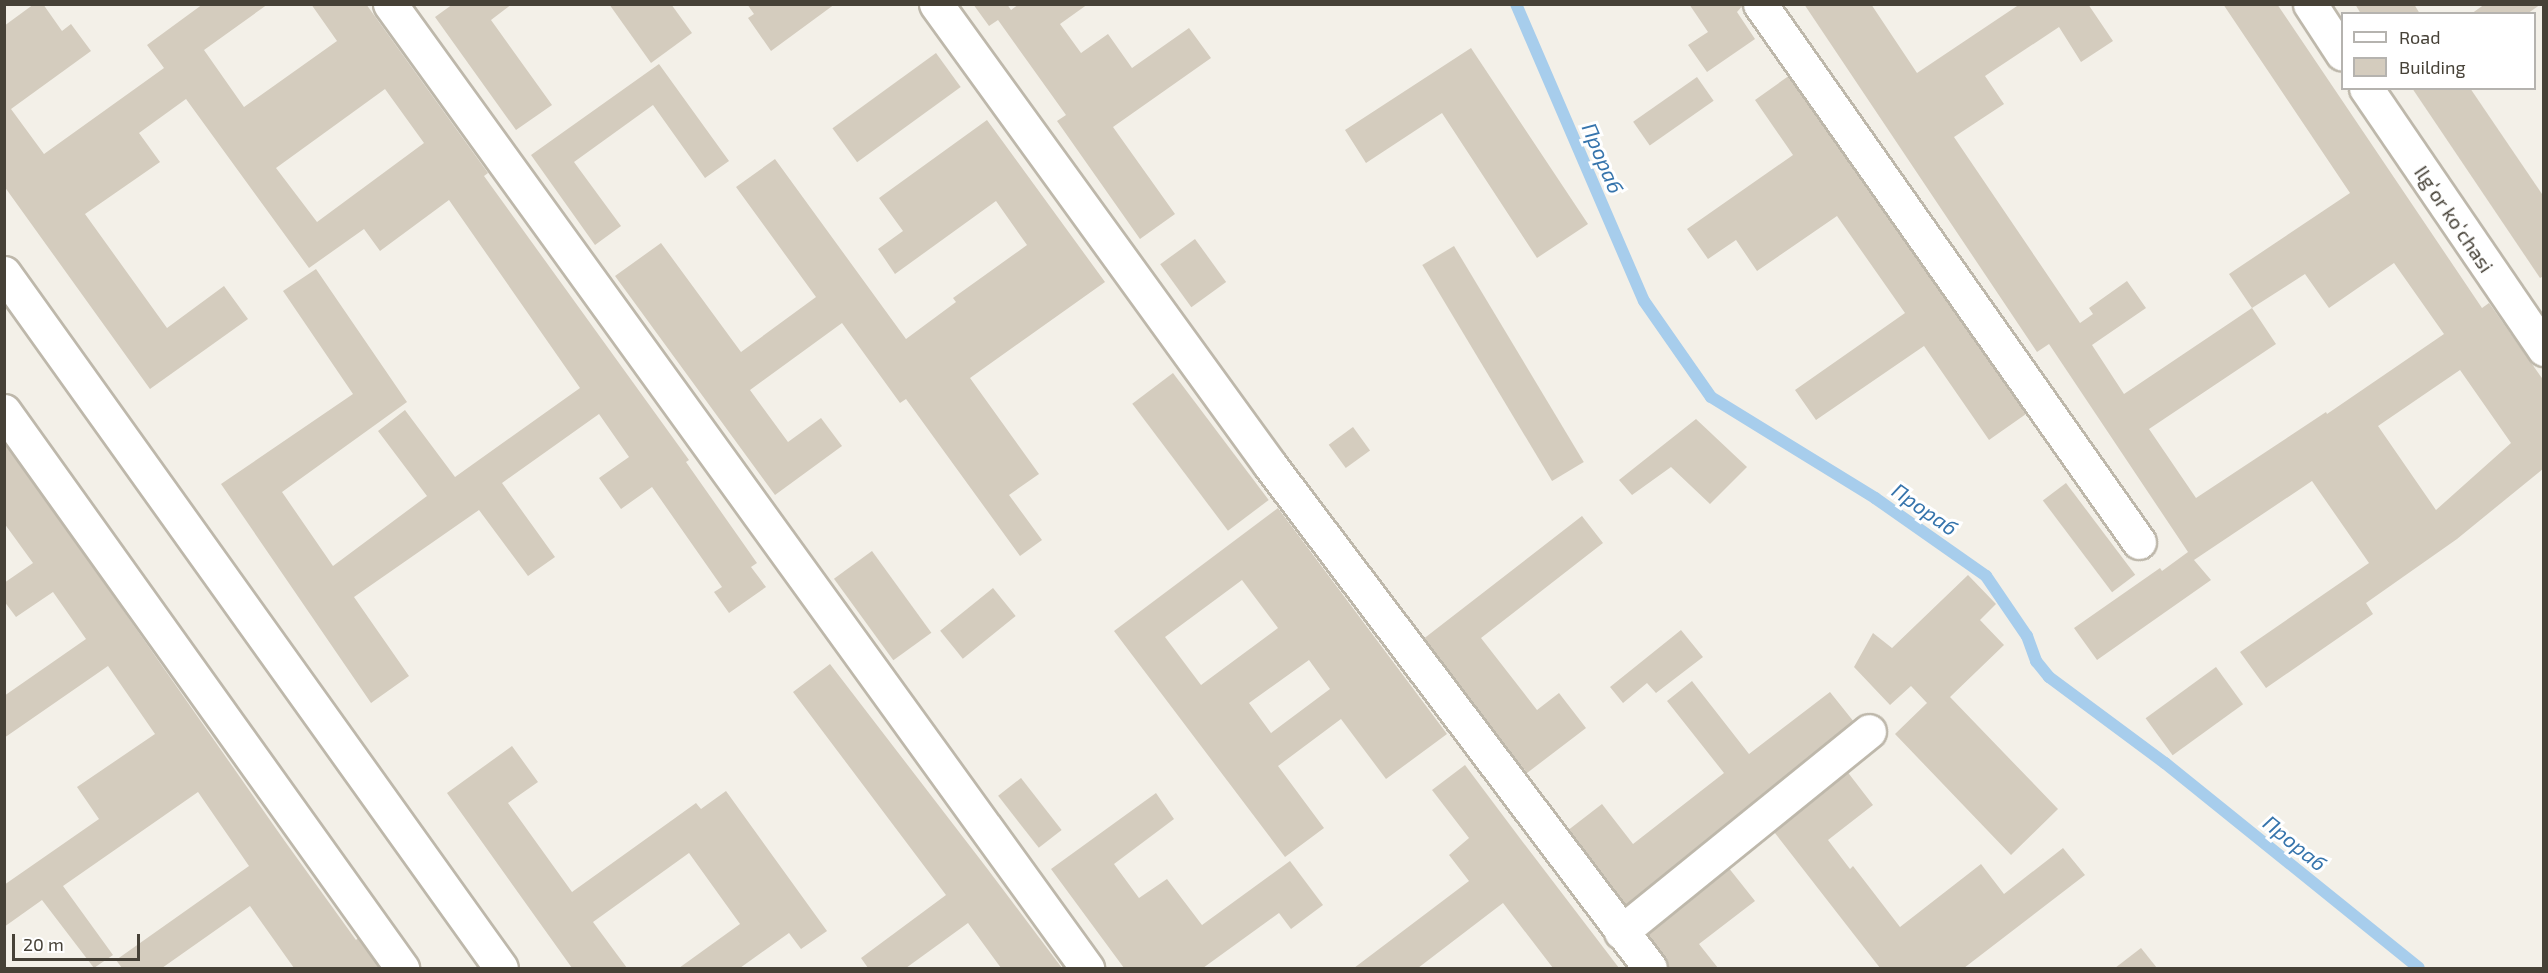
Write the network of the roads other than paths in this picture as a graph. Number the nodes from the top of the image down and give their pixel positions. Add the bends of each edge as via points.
1 (390, 4) edge
2 (936, 4) edge
3 (1760, 4) edge
4 (2310, 4) edge
5 (2341, 50) edge
6 (2367, 90) edge
7 (4, 273) edge
8 (2544, 349) edge
9 (4, 411) edge
10 (2139, 542) dead end
11 (1869, 731) dead end
12 (1621, 932) junction
13 (402, 969) edge
14 (501, 969) edge
15 (1087, 969) edge
16 (1650, 969) edge

1 - 15 street
2 - 12 street via 1270,465
3 - 10 street
4 - 5 street
6 - 8 street, Ilgʻor koʻchasi
7 - 14 street
9 - 13 street
11 - 12 street
12 - 16 street

